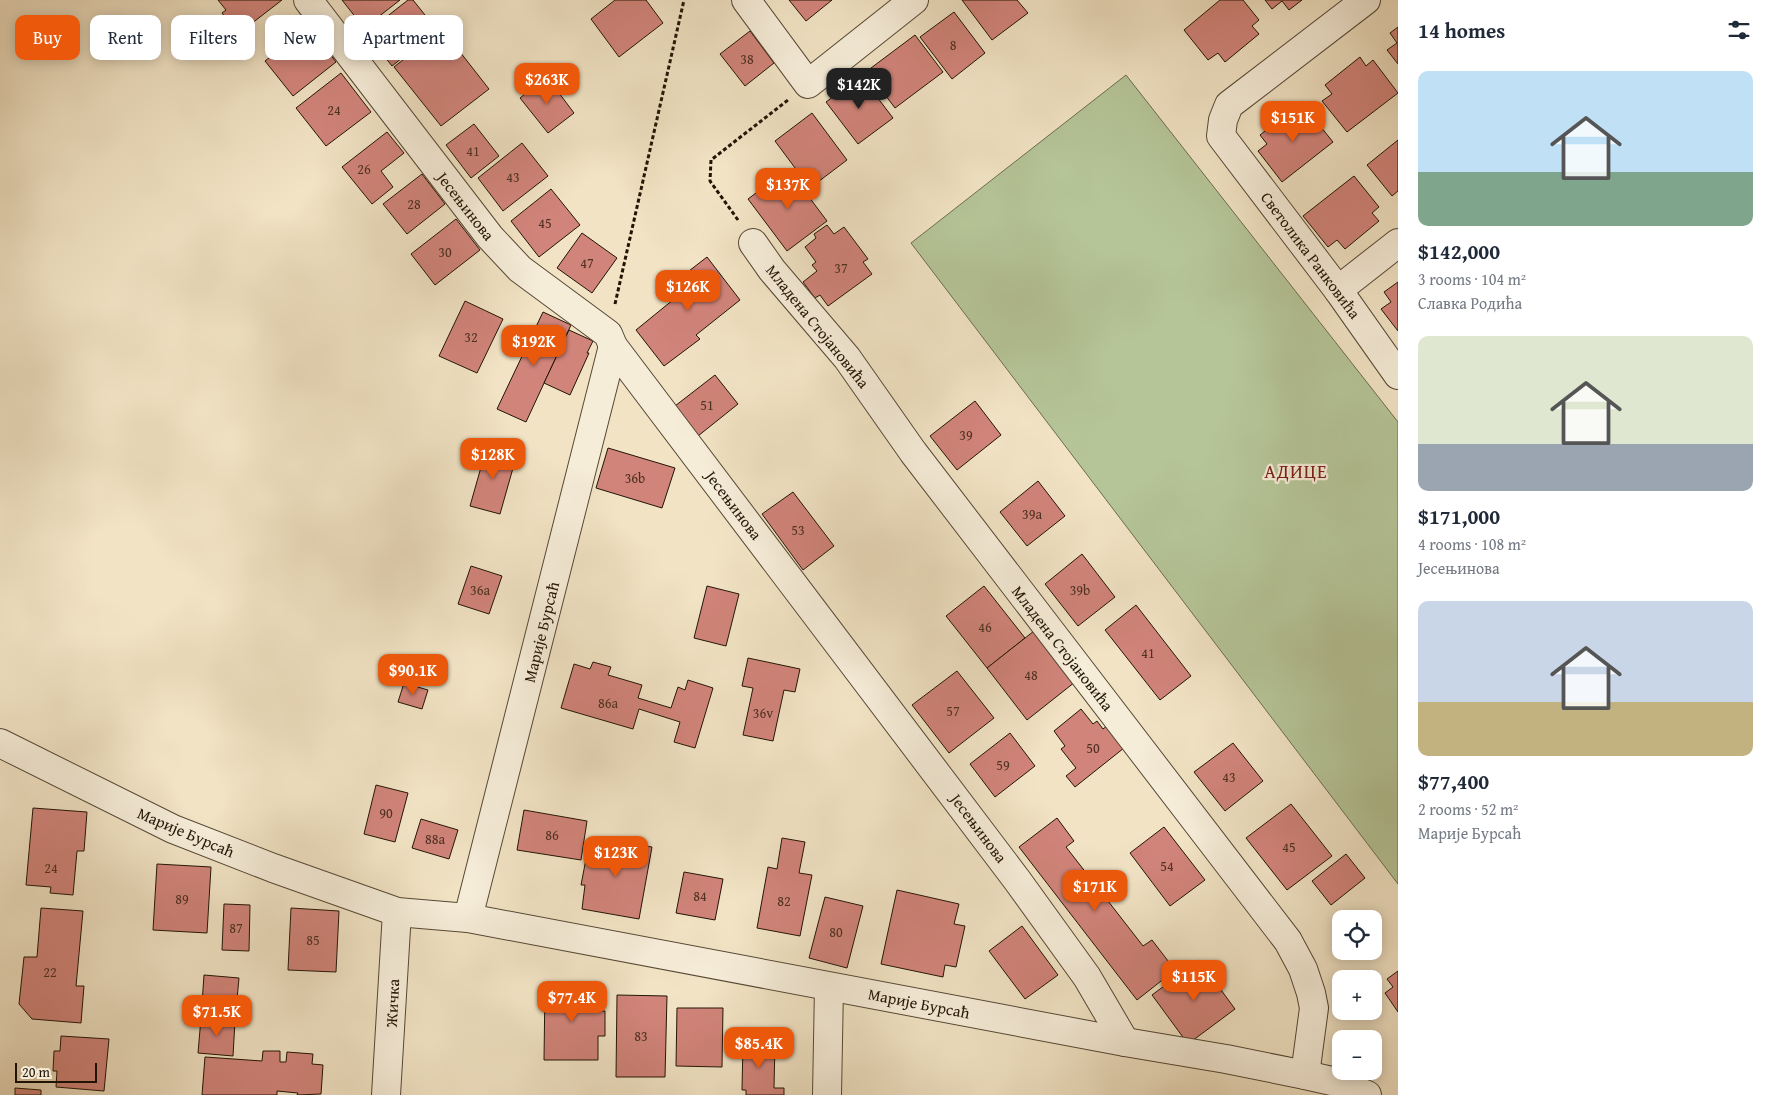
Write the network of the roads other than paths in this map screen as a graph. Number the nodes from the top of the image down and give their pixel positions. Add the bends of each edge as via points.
1 (308, 0) edge
2 (746, 0) edge
3 (914, 0) edge
4 (1366, 0) edge
5 (753, 243) road end
6 (1398, 243) edge
7 (1338, 290) junction
8 (611, 340) junction
9 (1398, 375) edge
10 (0, 742) edge
11 (397, 912) junction
12 (468, 918) junction
13 (829, 986) junction
14 (1125, 1042) junction
15 (1305, 1075) junction
16 (386, 1095) edge
17 (827, 1095) edge
18 (1367, 1095) edge

1 - 8 street, Јесењинова via 490,237 520,270
2 - 3 street via 808,84
4 - 7 street, Светолика Ранковића via 1229,105 1221,136
5 - 15 street, Младена Стојановића via 847,358 913,452 1288,941 1303,969 1314,1008
6 - 7 street
7 - 9 street, Светолика Ранковића
8 - 12 street, Марије Бурсаћ
8 - 14 street, Јесењинова via 1012,872 1087,977
10 - 11 street, Марије Бурсаћ via 172,830
11 - 12 street, Марије Бурсаћ
11 - 16 street, Жичка
12 - 13 street, Марије Бурсаћ
13 - 14 street, Марије Бурсаћ
13 - 17 street
14 - 15 street, Марије Бурсаћ
15 - 18 street, Марије Бурсаћ via 1336,1082

